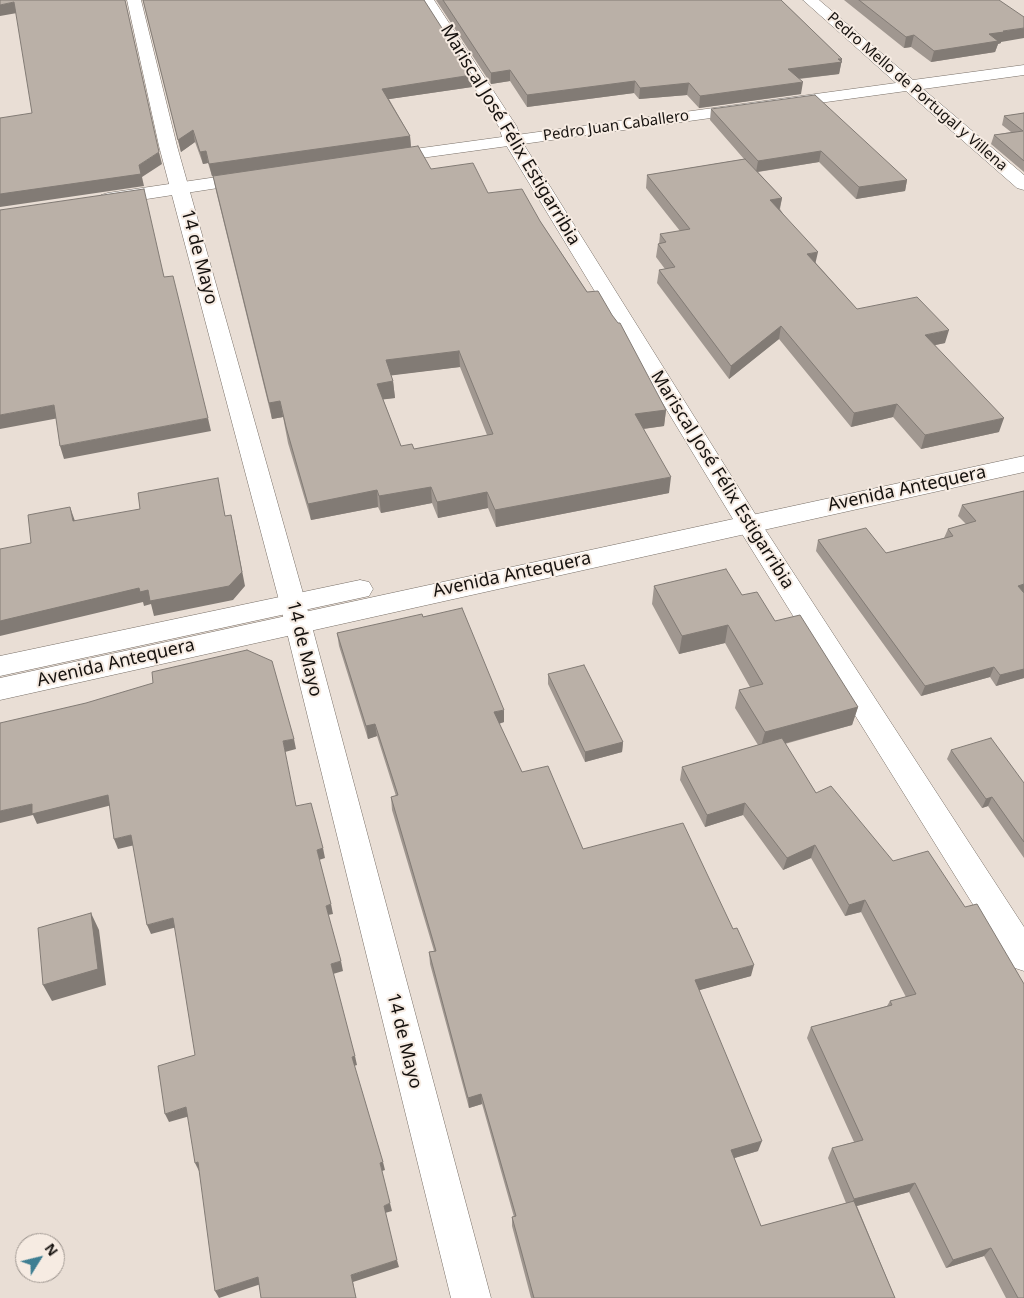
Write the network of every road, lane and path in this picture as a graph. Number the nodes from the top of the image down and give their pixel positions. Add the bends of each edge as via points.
1 (134, 0) edge
2 (427, 0) edge
3 (810, 0) edge
4 (1024, 57) edge
5 (1024, 70) edge
6 (904, 80) junction
7 (510, 133) junction
8 (369, 154) edge
9 (262, 170) edge
10 (179, 182) junction
11 (1024, 184) edge
12 (97, 194) edge
13 (1024, 447) edge
14 (1024, 464) edge
15 (744, 516) junction
16 (295, 613) junction
17 (0, 666) edge
18 (0, 689) edge
19 (1024, 956) edge
20 (471, 1298) edge

1 - 10 main road, 14 de Mayo
2 - 7 main road, Mariscal José Félix Estigarribia
3 - 6 main road, Pedro Mello de Portugal y Villena
4 - 6 main road, Pedro Juan Caballero
5 - 6 main road, Pedro Juan Caballero
6 - 7 main road, Pedro Juan Caballero
6 - 11 main road, Pedro Mello de Portugal y Villena
7 - 8 main road, Pedro Juan Caballero
7 - 15 main road, Mariscal José Félix Estigarribia
9 - 10 main road
10 - 12 main road
10 - 16 main road, 14 de Mayo
13 - 15 main road, Avenida Antequera
14 - 15 main road, Avenida Antequera
15 - 16 main road, Avenida Antequera
15 - 19 main road, Mariscal José Félix Estigarribia
16 - 17 main road, Avenida Antequera
16 - 18 main road, Avenida Antequera
16 - 20 main road, 14 de Mayo

